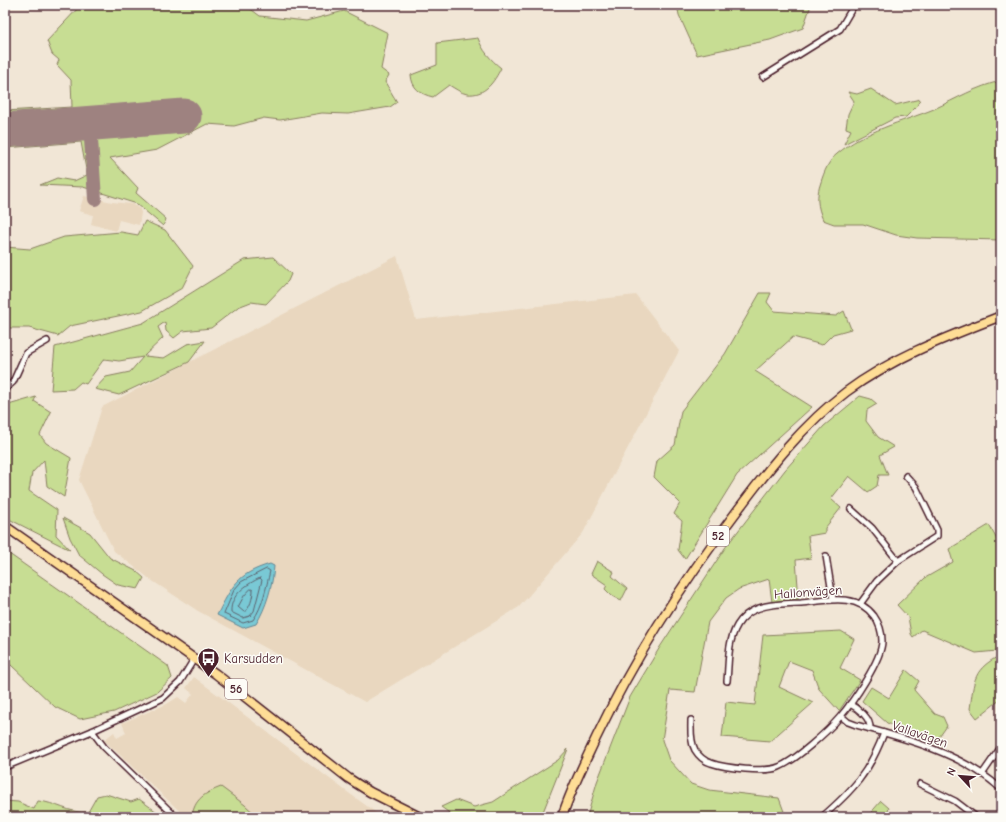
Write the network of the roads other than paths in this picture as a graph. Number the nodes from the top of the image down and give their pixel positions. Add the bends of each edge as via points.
1 (854, 5) edge
2 (763, 77) dead end
3 (1001, 310) edge
4 (1001, 316) edge
5 (986, 322) junction
6 (47, 341) dead end
7 (5, 389) edge
8 (906, 476) dead end
9 (851, 509) dead end
10 (5, 526) edge
11 (826, 556) dead end
12 (898, 561) junction
13 (833, 599) junction
14 (860, 604) junction
15 (194, 659) junction
16 (727, 681) dead end
17 (850, 704) junction
18 (842, 716) junction
19 (691, 720) dead end
20 (870, 729) junction
21 (92, 731) junction
22 (884, 734) junction
23 (1001, 747) edge
24 (5, 767) edge
25 (983, 773) junction
26 (920, 784) dead end
27 (572, 789) junction
28 (1001, 789) edge
29 (176, 817) edge
30 (420, 817) edge
31 (558, 817) edge
32 (562, 817) edge
33 (822, 817) edge
34 (976, 817) edge

1 - 2 street via 840,29
3 - 5 highway, 52
4 - 5 highway, 52
5 - 27 highway, 52 via 919,349 883,368 829,406 782,453 713,543 663,618 611,706
6 - 7 street via 26,353 13,382
8 - 12 street via 916,487 937,530 936,537
9 - 12 street via 872,528
10 - 15 highway, 56
11 - 13 street
12 - 14 street via 877,581
13 - 14 street, Hallonvägen via 851,600
13 - 16 street, Hallonvägen via 769,606 748,614 737,626 731,639
14 - 17 street, Hallonvägen via 876,620 882,642 878,658
15 - 21 street via 180,682 163,698
15 - 30 highway, 56 via 264,710 348,778 375,795
17 - 18 street, Hallonvägen
17 - 20 street via 861,712 869,722
18 - 19 street, Hallonvägen via 793,759 780,767 766,770 706,760 695,750 692,742
18 - 20 street, Vallavägen via 848,722
20 - 22 street, Vallavägen
21 - 24 street
21 - 29 street via 104,747
22 - 25 street, Vallavägen via 951,757
22 - 33 street via 873,760 861,778
23 - 25 street
25 - 28 street, Vallavägen
26 - 34 street via 955,801
27 - 31 highway, 52
27 - 32 highway, 52

